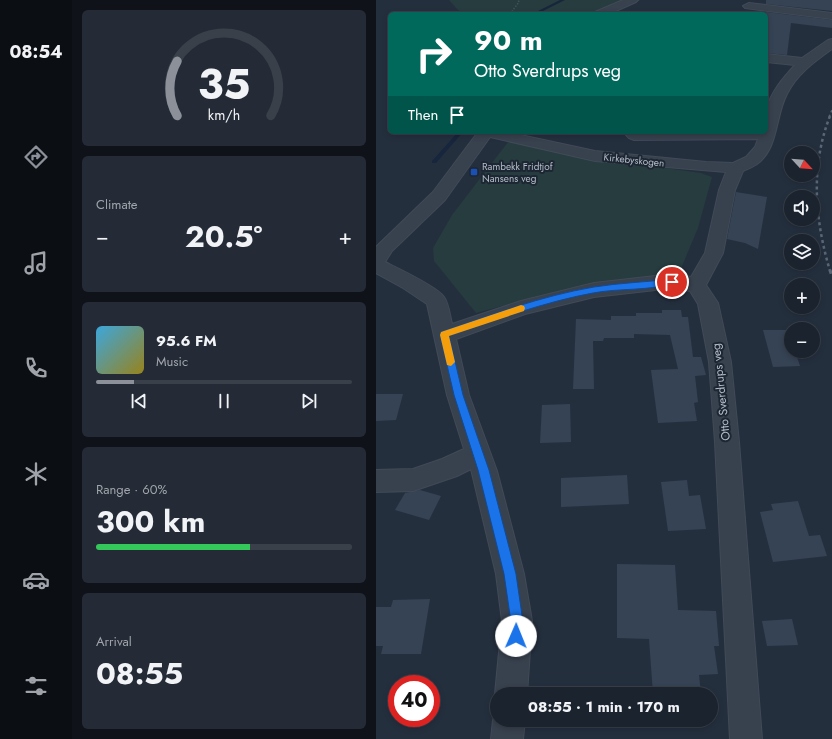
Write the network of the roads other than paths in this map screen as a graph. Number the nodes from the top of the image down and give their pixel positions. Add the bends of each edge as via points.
1 (632, 0) edge
2 (749, 6) dead end
3 (604, 12) edge
4 (832, 16) edge
5 (832, 43) edge
6 (768, 58) edge
7 (805, 62) junction
8 (772, 95) edge
9 (485, 134) edge
10 (495, 134) edge
11 (768, 134) junction
12 (634, 135) dead end
13 (736, 168) junction
14 (376, 260) edge
15 (376, 265) edge
16 (696, 284) junction
17 (444, 335) junction
18 (478, 454) junction
19 (376, 480) edge
20 (512, 687) edge
21 (508, 727) edge
22 (507, 739) edge
23 (746, 739) edge

1 - 3 street
2 - 4 street
5 - 7 street
6 - 7 street
7 - 8 street
8 - 11 street
9 - 14 street via 440,196 386,247
10 - 13 street, Kirkebyskogen via 595,156
11 - 12 street
11 - 13 street via 762,148 752,160
13 - 16 street via 727,190 714,254
15 - 17 street via 436,300
16 - 17 street via 672,282 594,290 521,308
16 - 23 street, Otto Sverdrups veg via 708,303 720,362
17 - 18 street via 458,395
18 - 19 street via 448,468 412,480
18 - 20 street via 510,574 517,622
21 - 22 street

